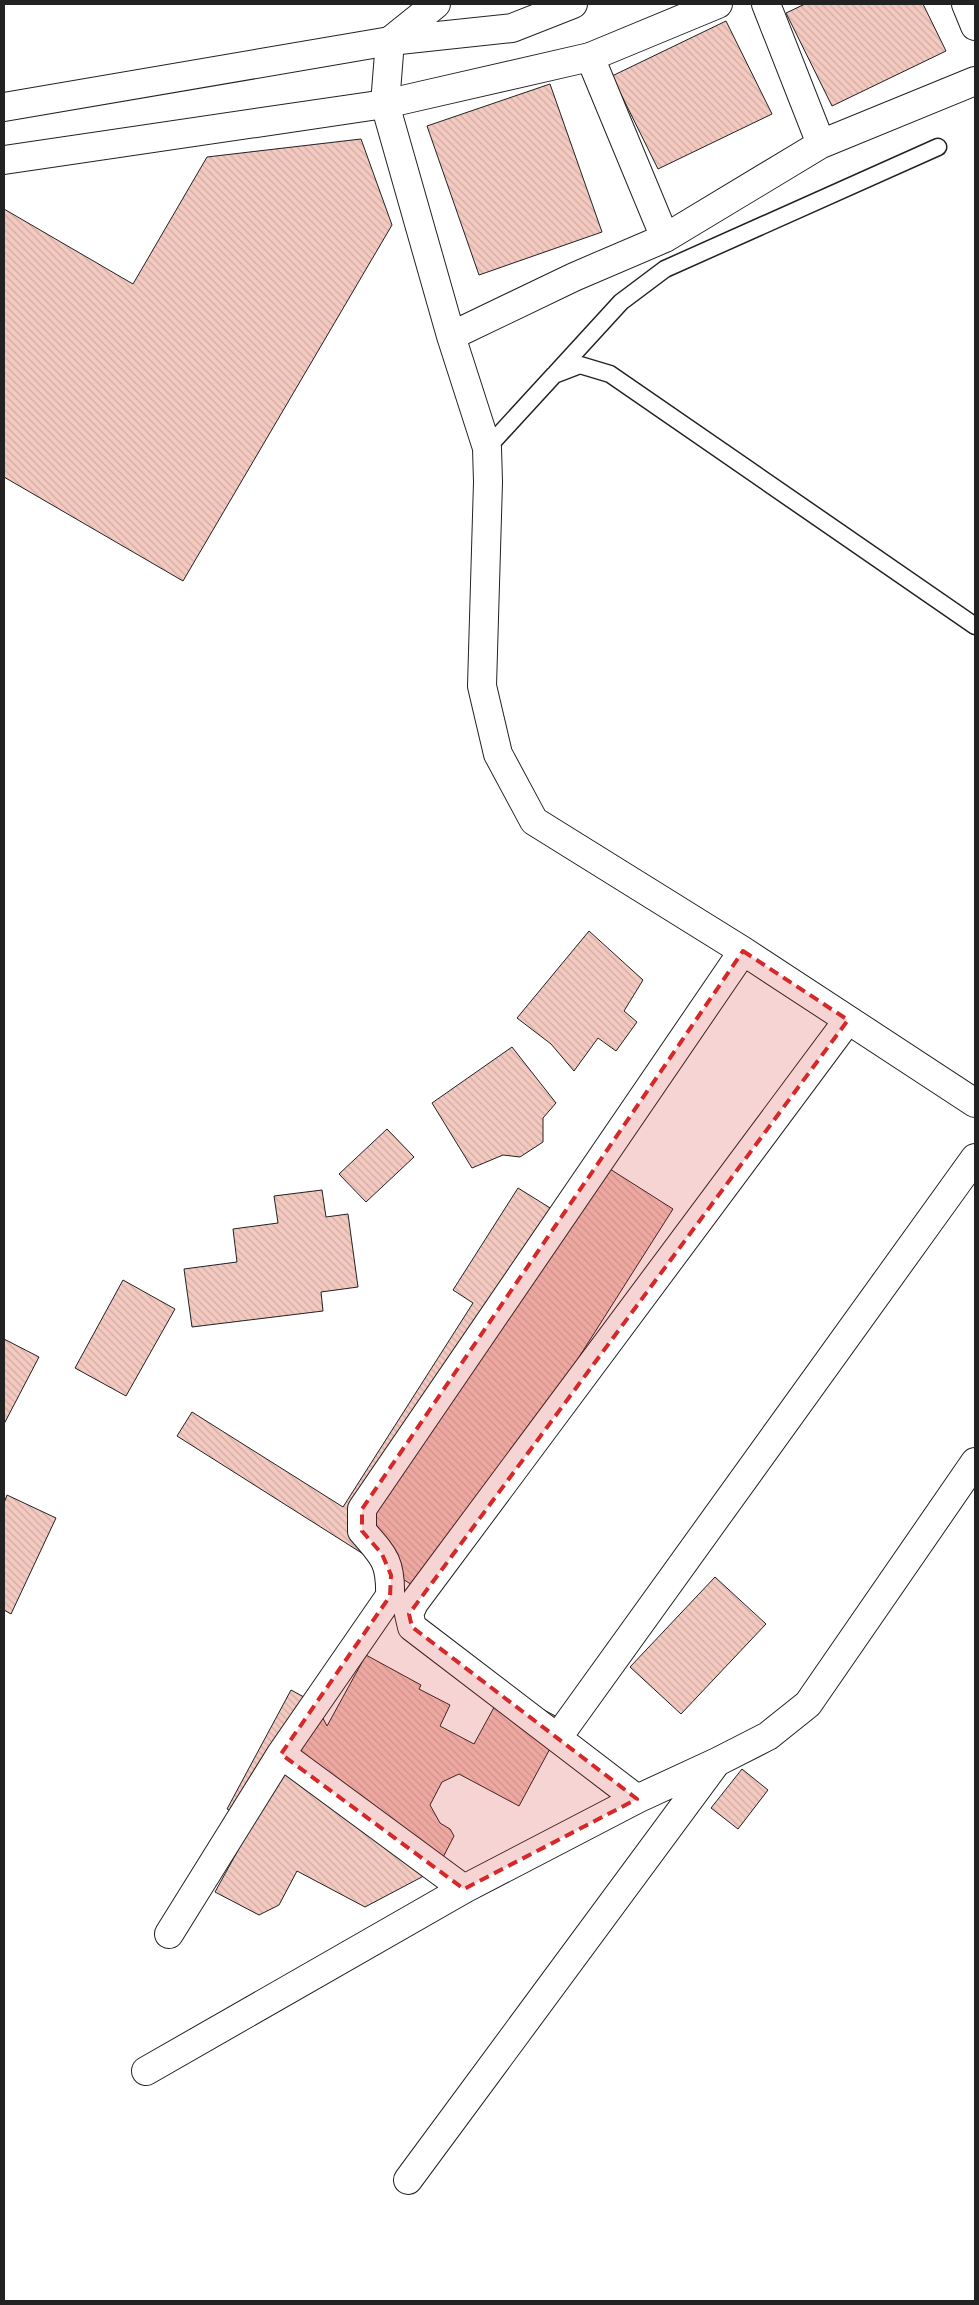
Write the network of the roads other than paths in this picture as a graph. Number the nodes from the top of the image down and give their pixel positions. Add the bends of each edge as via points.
1 (436, 4) edge
2 (573, 4) edge
3 (718, 4) edge
4 (766, 4) edge
5 (966, 4) edge
6 (975, 26) edge
7 (390, 41) junction
8 (590, 57) junction
9 (975, 81) edge
10 (385, 104) junction
11 (4, 107) edge
12 (822, 144) junction
13 (938, 147) dead end
14 (4, 160) edge
15 (665, 238) junction
16 (451, 336) junction
17 (554, 375) junction
18 (487, 448) junction
19 (975, 626) edge
20 (743, 951) junction
21 (848, 1020) junction
22 (975, 1104) edge
23 (975, 1158) edge
24 (975, 1462) edge
25 (558, 1737) junction
26 (281, 1754) junction
27 (717, 1762) junction
28 (637, 1799) junction
29 (464, 1889) junction
30 (169, 1934) dead end
31 (146, 2071) dead end
32 (408, 2180) dead end

1 - 7 street
2 - 7 street via 512,28
3 - 8 street
4 - 12 street
5 - 6 street
7 - 10 street
7 - 11 street
8 - 10 street
8 - 15 street
9 - 12 street
10 - 14 street
10 - 16 street
12 - 15 street
13 - 17 lane via 665,269 621,302
15 - 16 street
16 - 18 street
17 - 18 lane
17 - 19 lane via 580,365 610,374
18 - 20 street via 482,686 498,754 534,821
20 - 21 street
20 - 26 street via 362,1510 362,1531 382,1554 391,1575 390,1596
21 - 22 street
21 - 25 street via 409,1614 412,1627
23 - 25 street
24 - 27 street via 808,1704 768,1736
25 - 28 street
26 - 29 street
26 - 30 street
27 - 28 street
27 - 32 street
28 - 29 street
29 - 31 street

